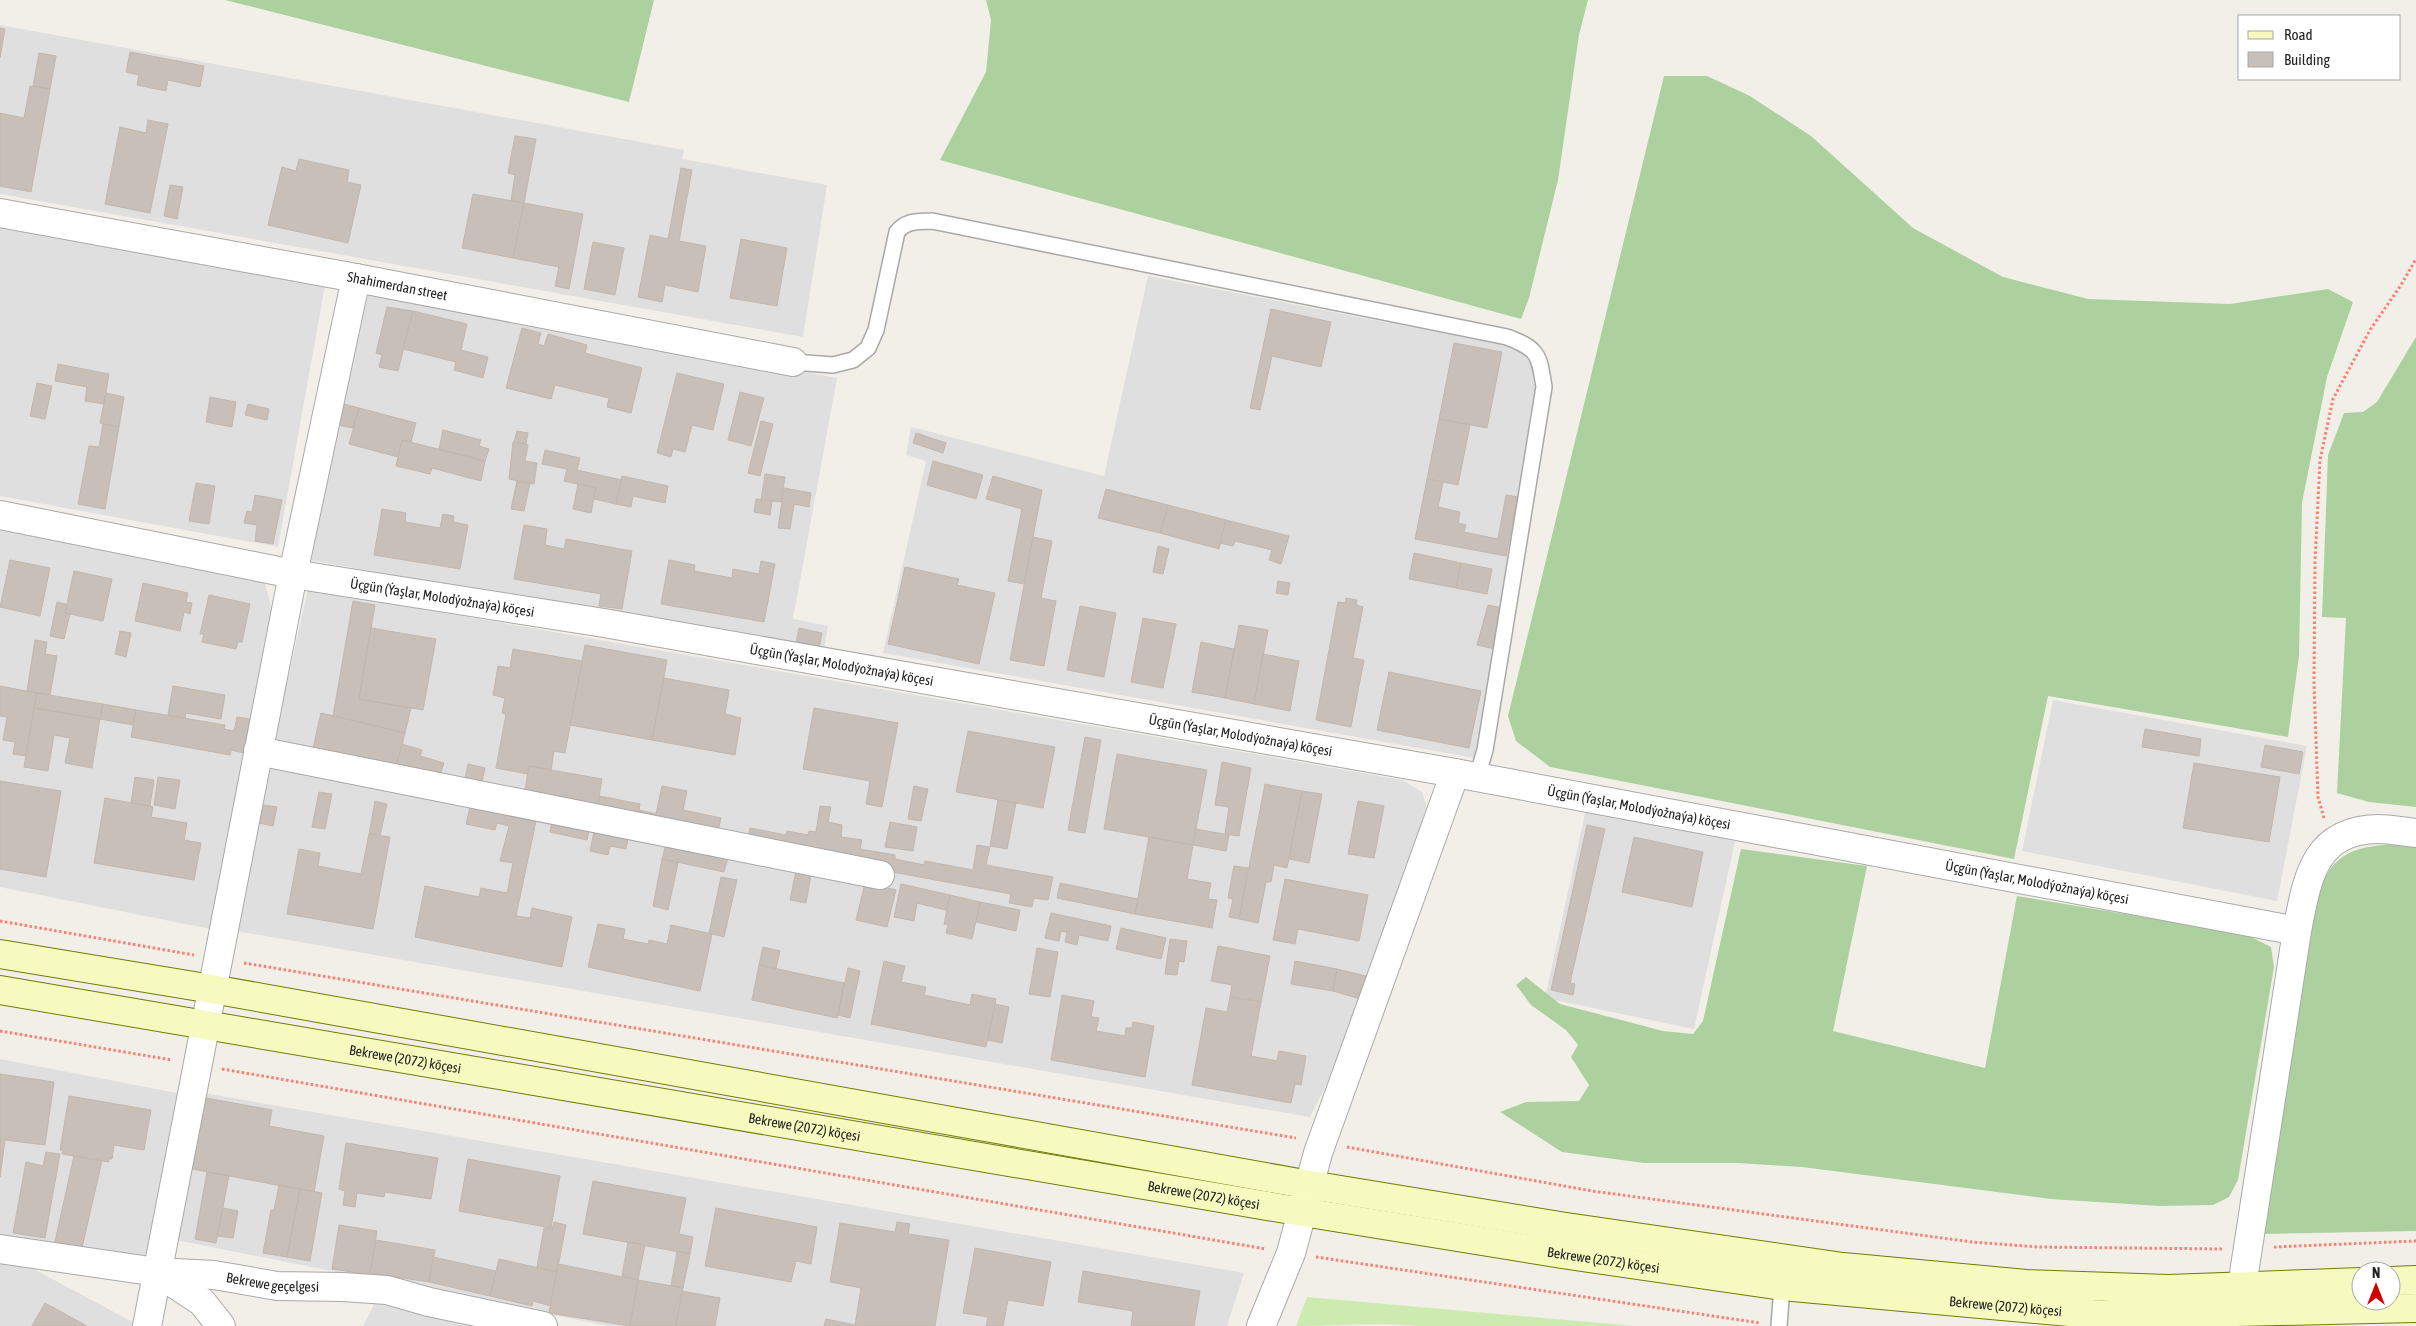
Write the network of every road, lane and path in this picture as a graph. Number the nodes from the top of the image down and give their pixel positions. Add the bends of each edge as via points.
1 (0, 213) edge
2 (2416, 259) edge
3 (356, 278) junction
4 (793, 362) joint
5 (0, 515) edge
6 (293, 574) junction
7 (258, 751) junction
8 (1466, 775) junction
9 (2416, 833) edge
10 (2332, 842) junction
11 (880, 875) dead end
12 (0, 921) edge
13 (2297, 931) junction
14 (0, 954) edge
15 (217, 959) junction
16 (212, 989) junction
17 (0, 990) edge
18 (204, 1024) junction
19 (0, 1031) edge
20 (196, 1064) junction
21 (1322, 1142) junction
22 (1310, 1185) junction
23 (1303, 1212) junction
24 (2416, 1242) edge
25 (0, 1249) edge
26 (2246, 1249) junction
27 (1291, 1253) junction
28 (157, 1272) junction
29 (2416, 1280) edge
30 (2401, 1281) edge
31 (2351, 1282) edge
32 (1782, 1286) junction
33 (2242, 1286) junction
34 (2416, 1308) edge
35 (147, 1326) edge
36 (221, 1326) edge
37 (543, 1326) edge
38 (1260, 1326) edge
39 (1779, 1326) edge

1 - 3 street, Shahimerdan street
2 - 10 path via 2370,330 2332,399 2320,460 2314,683 2318,797
3 - 4 street, Shahimerdan street
3 - 6 street
4 - 8 lane via 833,365 853,360 868,348 876,330 897,232 911,222 932,221 1507,337 1524,344 1535,351 1544,387 1485,750
5 - 6 street, Üçgün (Ýaşlar, Molodýožnaýa) köçesi
6 - 7 street
6 - 8 street, Üçgün (Ýaşlar, Molodýožnaýa) köçesi via 604,623
7 - 11 street
7 - 15 street
8 - 13 street, Üçgün (Ýaşlar, Molodýožnaýa) köçesi
8 - 21 street
9 - 10 street via 2377,829 2352,833
10 - 13 street via 2318,855 2308,877
12 - 15 path
13 - 26 street
14 - 16 main road, Bekrewe (2072) köçesi
15 - 16 street
15 - 21 path
16 - 18 street
16 - 22 main road, Bekrewe (2072) köçesi
17 - 18 main road, Bekrewe (2072) köçesi
18 - 20 street
18 - 23 main road, Bekrewe (2072) köçesi
19 - 20 path
20 - 27 path
20 - 28 street
21 - 22 street
21 - 26 path via 1592,1191 1972,1242 2058,1247
22 - 23 street
22 - 33 main road, Bekrewe (2072) köçesi via 1843,1267 2026,1284 2168,1289
23 - 27 street
23 - 32 main road, Bekrewe (2072) köçesi
24 - 26 path
25 - 28 street, Bekrewe geçelgesi
26 - 33 street
27 - 38 street
27 - 39 path
28 - 35 street
28 - 36 street via 202,1302
28 - 37 street, Bekrewe geçelgesi via 214,1276 277,1286 387,1290
29 - 30 main road
31 - 33 main road, Bekrewe (2072) köçesi
32 - 34 main road, Bekrewe (2072) köçesi via 2102,1315
32 - 39 lane

